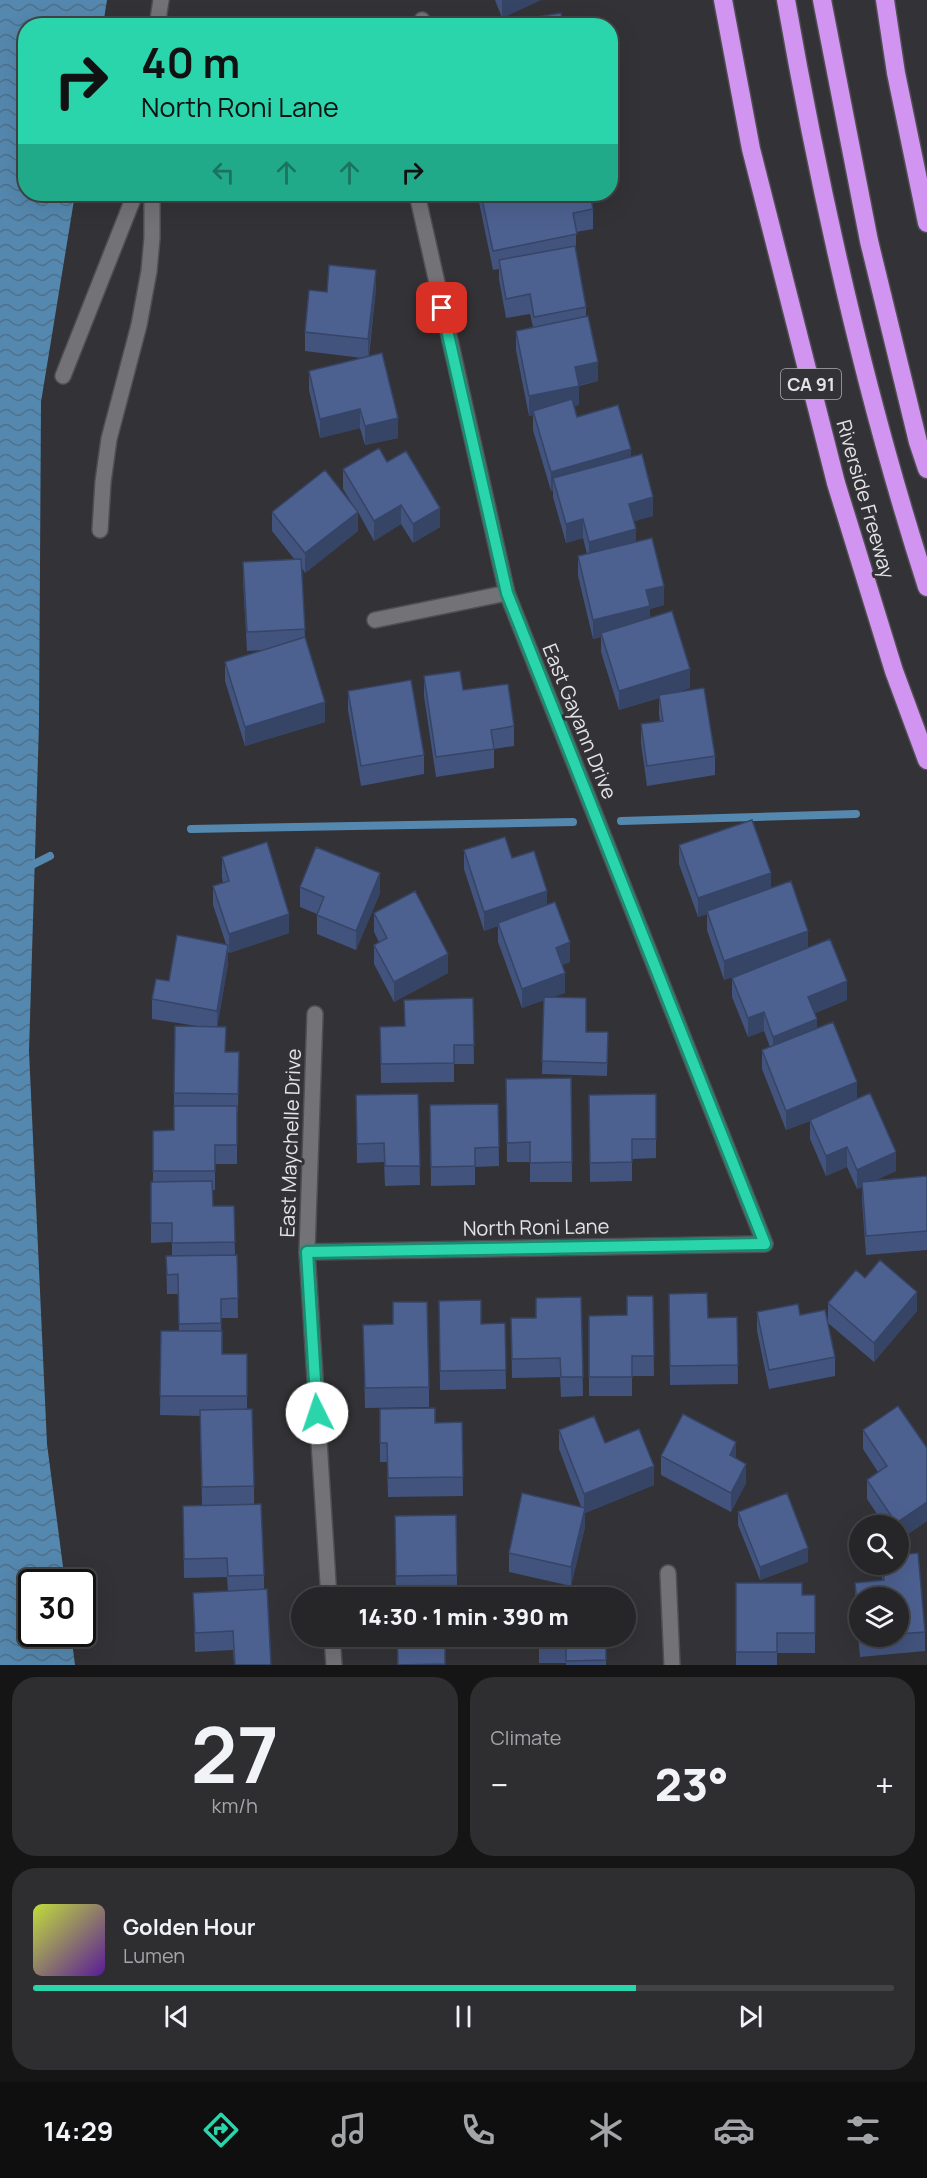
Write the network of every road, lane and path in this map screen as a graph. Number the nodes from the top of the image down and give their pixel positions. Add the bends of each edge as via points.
1 (161, 0) edge
2 (723, 0) edge
3 (786, 0) edge
4 (822, 0) edge
5 (885, 0) edge
6 (158, 18) edge
7 (132, 201) edge
8 (152, 201) edge
9 (419, 201) edge
10 (927, 223) edge
11 (63, 376) dead end
12 (927, 469) edge
13 (100, 530) dead end
14 (927, 587) edge
15 (507, 593) junction
16 (375, 620) dead end
17 (927, 760) edge
18 (315, 1014) dead end
19 (765, 1244) joint
20 (307, 1252) junction
21 (668, 1573) dead end
22 (328, 1587) edge
23 (333, 1647) edge
24 (334, 1665) edge
25 (672, 1665) edge

1 - 6 street
2 - 17 highway, Riverside Freeway / CA 91 via 751,149 836,483 894,671
3 - 14 highway via 831,234 859,353
4 - 12 highway via 869,241
5 - 10 highway
7 - 11 street
8 - 13 street via 149,272 109,439
9 - 15 street, East Gayann Drive
15 - 16 street
15 - 19 street, East Gayann Drive
18 - 20 street, East Maychelle Drive
19 - 20 street, North Roni Lane
20 - 22 street, East Maychelle Drive
21 - 25 street
23 - 24 street

